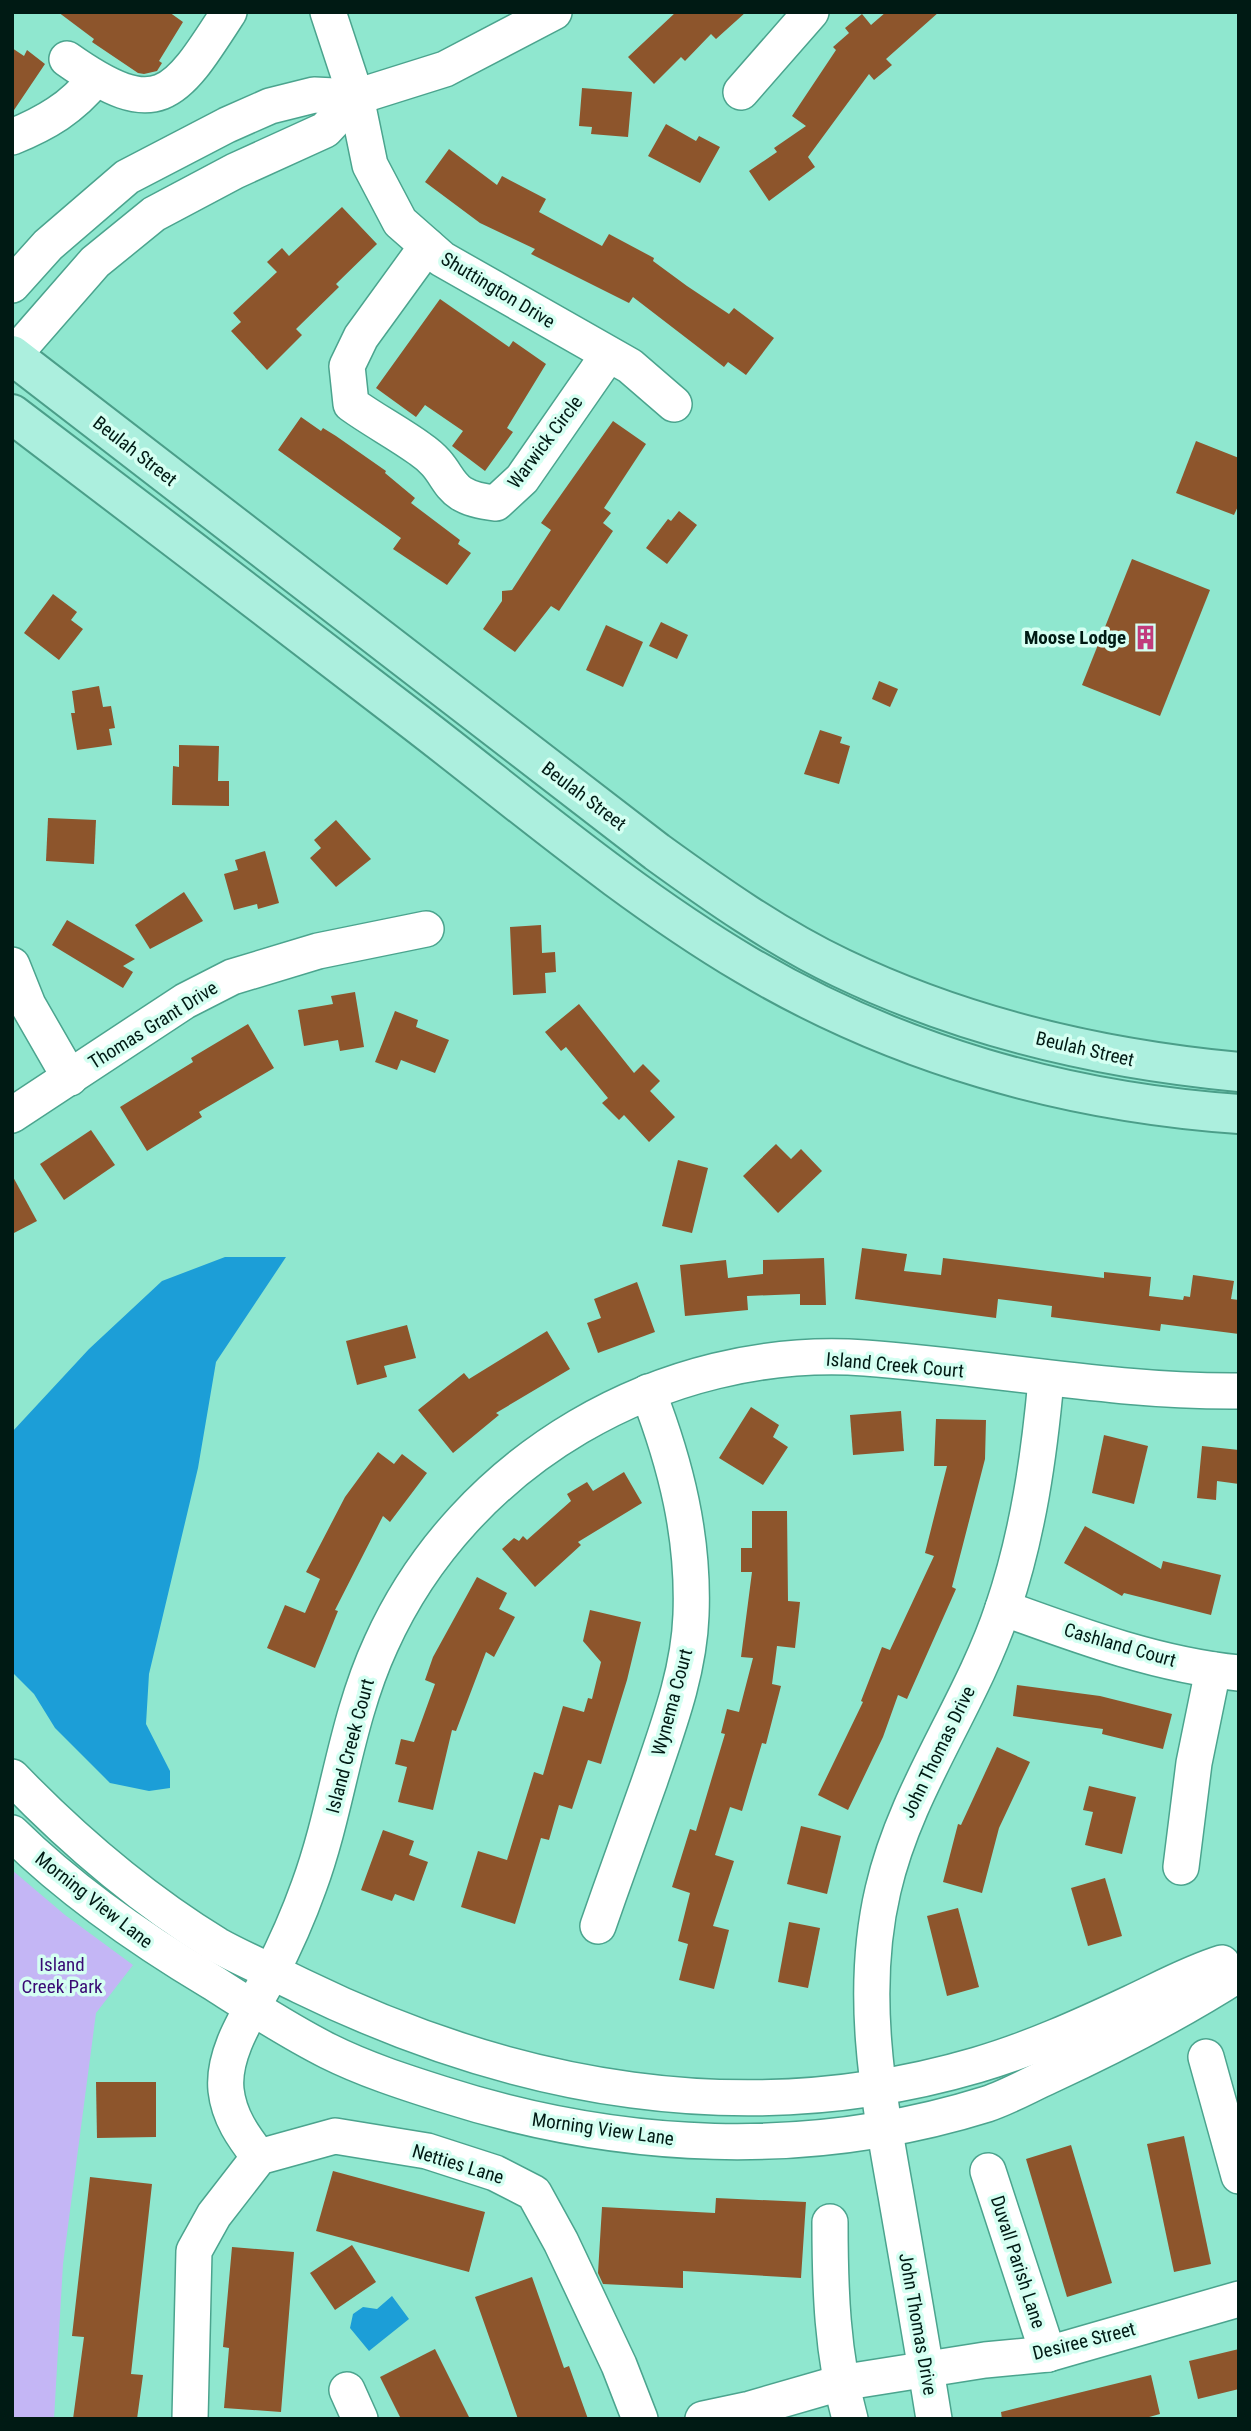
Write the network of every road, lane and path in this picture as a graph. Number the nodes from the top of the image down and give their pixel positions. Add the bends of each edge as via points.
1 (229, 12) edge
2 (328, 12) edge
3 (554, 12) edge
4 (811, 12) edge
5 (67, 59) dead end
6 (96, 79) junction
7 (741, 92) dead end
8 (356, 97) junction
9 (12, 137) edge
10 (427, 246) junction
11 (12, 285) edge
12 (608, 355) junction
13 (13, 356) edge
14 (674, 404) dead end
15 (12, 414) edge
16 (426, 929) dead end
17 (12, 965) edge
18 (1239, 1072) edge
19 (70, 1077) junction
20 (1239, 1114) edge
21 (12, 1115) edge
22 (1046, 1380) junction
23 (1239, 1391) edge
24 (648, 1392) junction
25 (1003, 1608) junction
26 (1226, 1672) edge
27 (12, 1777) edge
28 (12, 1833) edge
29 (1181, 1867) dead end
30 (598, 1926) dead end
31 (1239, 1959) edge
32 (272, 1971) junction
33 (1239, 1974) edge
34 (253, 2008) junction
35 (1206, 2057) dead end
36 (877, 2087) junction
37 (885, 2130) junction
38 (259, 2157) junction
39 (988, 2171) dead end
40 (1239, 2176) edge
41 (830, 2222) dead end
42 (1239, 2299) edge
43 (1048, 2354) junction
44 (926, 2370) junction
45 (840, 2383) junction
46 (190, 2419) edge
47 (640, 2419) edge
48 (703, 2419) edge
49 (850, 2419) edge
50 (934, 2419) edge

1 - 6 street via 191,67 158,96 134,95
2 - 8 street, Shuttington Drive
3 - 8 street via 445,69
4 - 7 street
5 - 6 street
6 - 9 street via 78,101
8 - 10 street, Shuttington Drive via 370,165 400,222
8 - 11 street via 314,95 270,106 127,177 64,230
8 - 13 street via 325,130 154,214 94,262
10 - 12 street, Shuttington Drive
10 - 12 street, Warwick Circle via 361,337 347,366 351,404 421,449 438,463 450,486 473,501 496,503 522,479
12 - 14 street, Shuttington Drive via 630,366
13 - 18 main road, Beulah Street via 657,852 766,926 840,968 991,1026 1152,1064
15 - 20 main road via 577,846 678,921 747,965 886,1034 973,1066 1143,1106
16 - 19 street, Thomas Grant Drive via 318,951 243,973 185,1001
17 - 19 street
19 - 21 street, Thomas Grant Drive
22 - 23 street, Island Creek Court
22 - 24 street, Island Creek Court via 863,1358 799,1358 724,1369
22 - 25 street, John Thomas Drive via 1040,1448
24 - 30 street, Wynema Court via 684,1505 691,1616 685,1667 671,1719
24 - 32 street, Island Creek Court via 592,1417 542,1448 481,1499 407,1595 361,1691 326,1839
25 - 26 street, Cashland Court via 1100,1643
25 - 36 street, John Thomas Drive via 970,1687 909,1806 883,1889 870,2001
26 - 29 street via 1194,1763
27 - 32 street, Morning View Lane via 89,1850 144,1894 220,1947
28 - 34 street, Morning View Lane via 99,1908
31 - 36 street, Morning View Lane via 1206,1968 1106,2015 978,2065
32 - 34 street, Island Creek Court
32 - 36 street, Morning View Lane via 420,2038 517,2069 590,2085 748,2100
33 - 37 street, Morning View Lane via 1117,2045 990,2103
34 - 37 street, Morning View Lane via 329,2051 403,2081 500,2112 574,2129 732,2143
34 - 38 street via 235,2037 225,2087 236,2127
35 - 40 street
36 - 37 street, John Thomas Drive
37 - 44 street, John Thomas Drive
38 - 46 street via 214,2215 194,2251
38 - 47 street, Netties Lane via 335,2136 427,2151 495,2173 534,2193 619,2365
39 - 43 street, Duvall Parish Lane
41 - 45 street via 831,2312
42 - 43 street, Desiree Street
43 - 44 street, Desiree Street
44 - 45 street, Desiree Street
44 - 50 street, John Thomas Drive
45 - 48 street, Desiree Street
45 - 49 street

